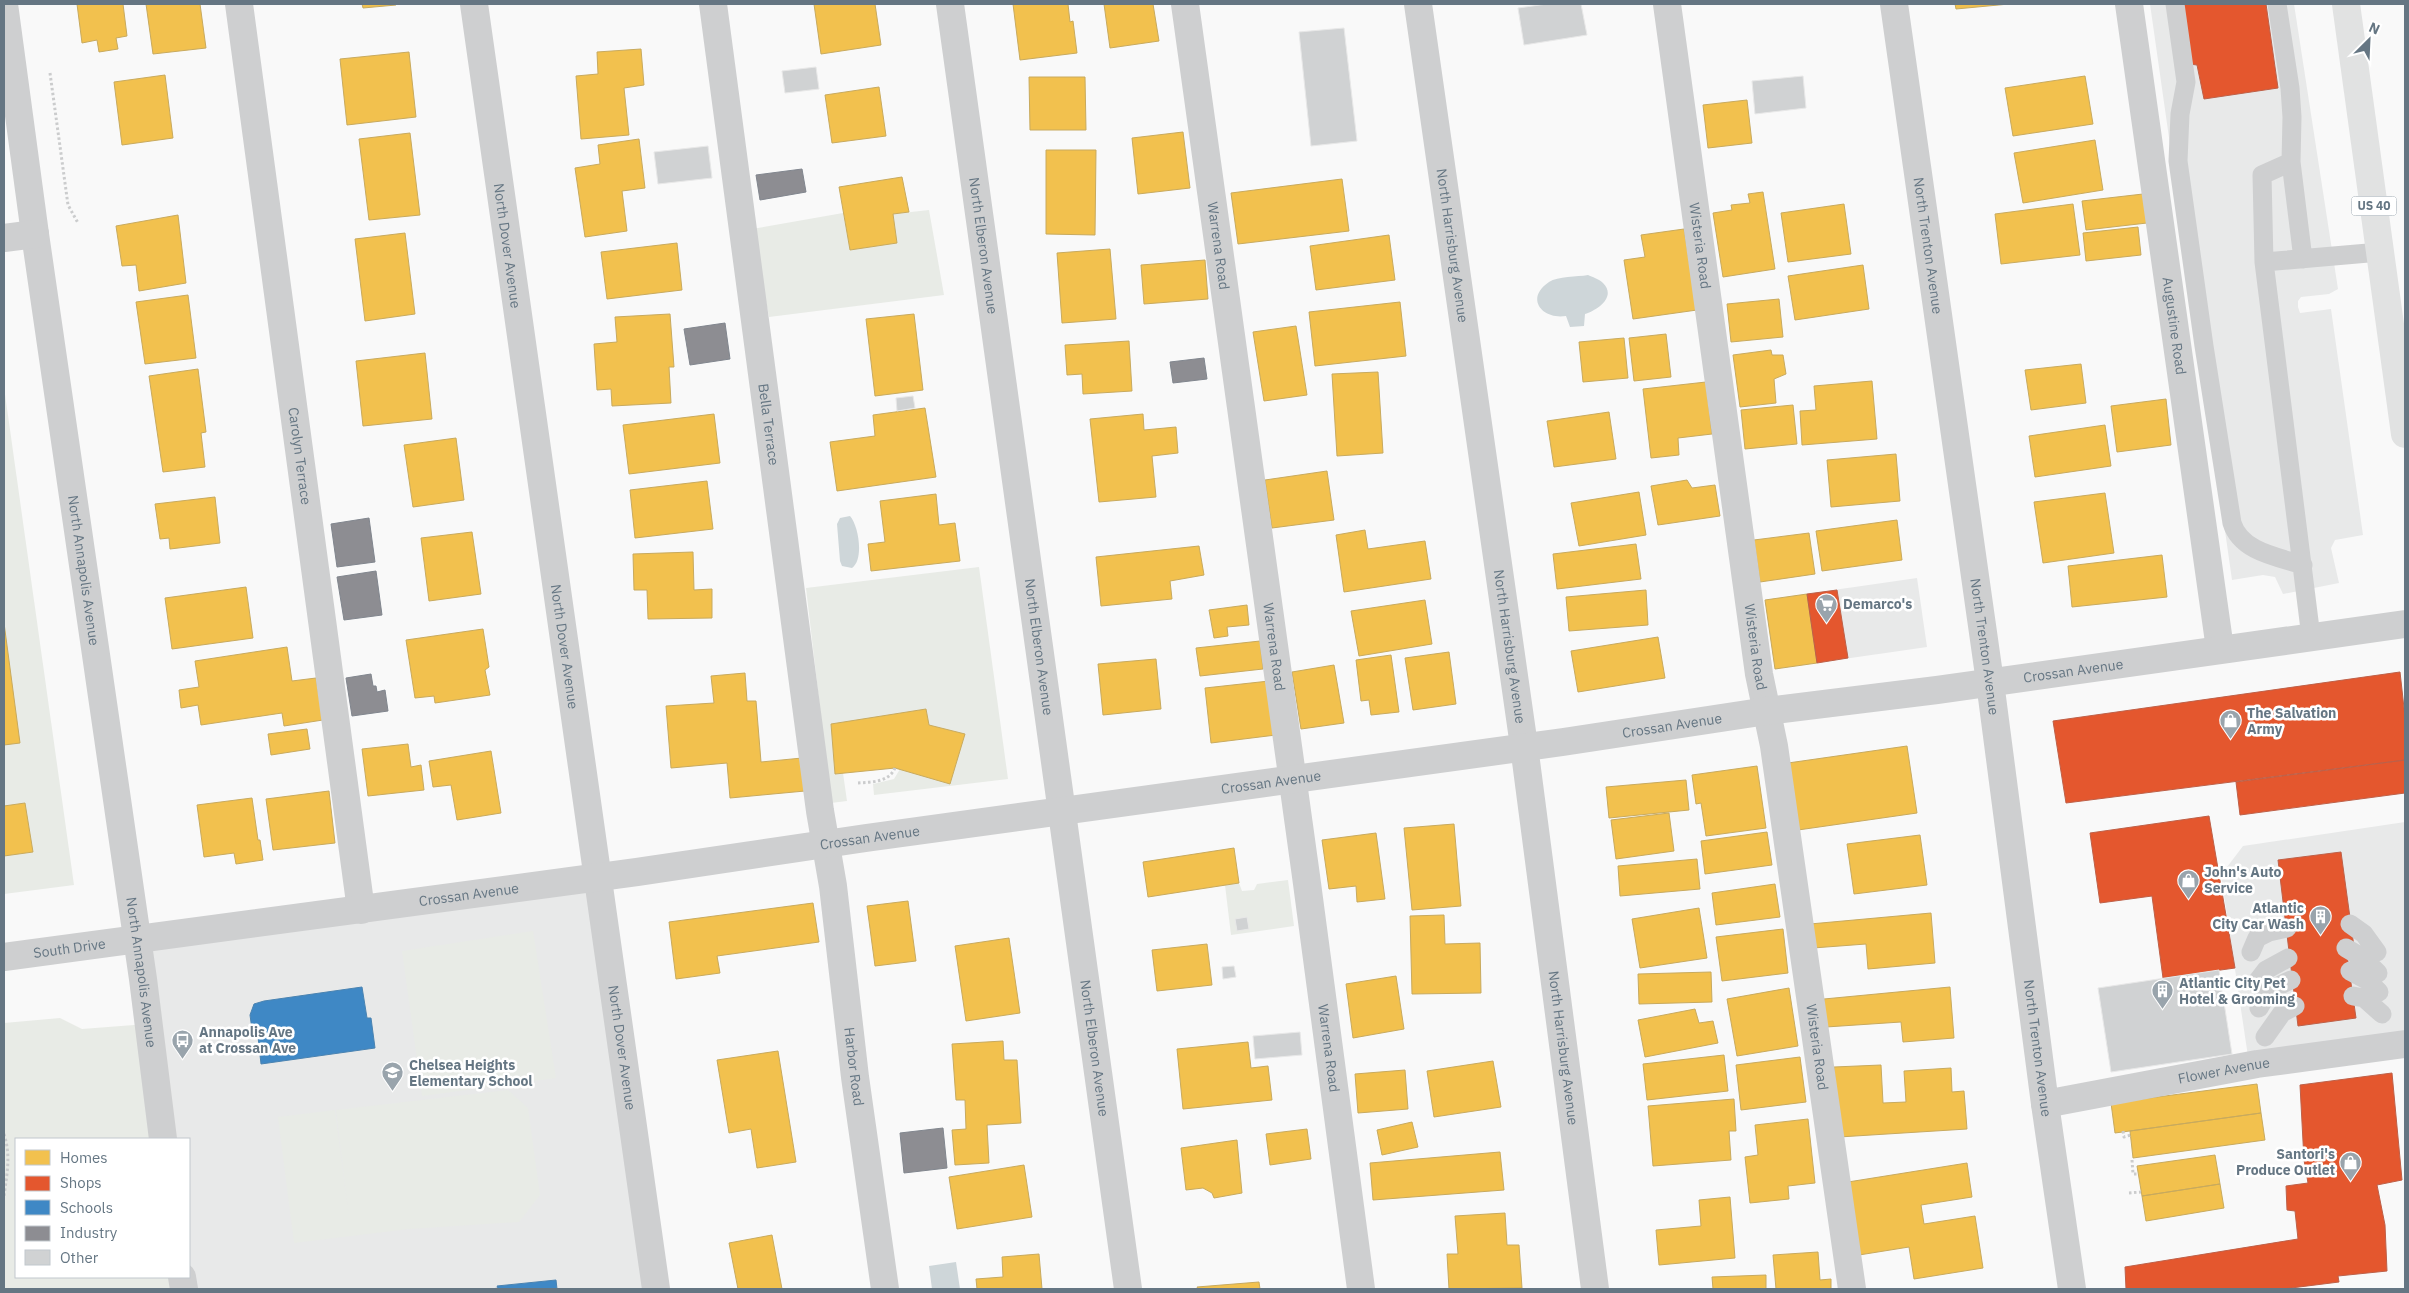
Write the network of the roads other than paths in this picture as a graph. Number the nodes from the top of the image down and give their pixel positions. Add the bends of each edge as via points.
1 (4, 4) edge
2 (238, 4) edge
3 (474, 4) edge
4 (713, 4) edge
5 (950, 4) edge
6 (1184, 4) edge
7 (1418, 4) edge
8 (1667, 4) edge
9 (1894, 4) edge
10 (2129, 4) edge
11 (2175, 4) edge
12 (2277, 4) edge
13 (2346, 4) edge
14 (2291, 162) junction
15 (35, 234) junction
16 (4, 238) edge
17 (2380, 252) junction
18 (2303, 259) junction
19 (2264, 262) junction
20 (2405, 434) edge
21 (2303, 565) junction
22 (2405, 624) edge
23 (2311, 637) junction
24 (2220, 649) junction
25 (1990, 682) junction
26 (1767, 711) junction
27 (1524, 746) junction
28 (1292, 779) junction
29 (1061, 812) junction
30 (827, 844) junction
31 (598, 877) junction
32 (361, 910) junction
33 (2350, 924) dead end
34 (2287, 928) dead end
35 (137, 939) junction
36 (2346, 948) dead end
37 (2251, 952) dead end
38 (2377, 952) dead end
39 (4, 957) edge
40 (2288, 958) dead end
41 (2350, 971) dead end
42 (2378, 973) dead end
43 (2291, 980) dead end
44 (2256, 984) dead end
45 (2379, 992) dead end
46 (2353, 996) dead end
47 (2295, 1006) dead end
48 (2260, 1008) dead end
49 (2382, 1014) dead end
50 (2265, 1037) dead end
51 (2405, 1044) edge
52 (2045, 1104) junction
53 (163, 1138) edge
54 (656, 1289) edge
55 (885, 1289) edge
56 (1128, 1289) edge
57 (1361, 1289) edge
58 (1595, 1289) edge
59 (1852, 1289) edge
60 (2072, 1289) edge

1 - 15 street, North Annapolis Avenue
2 - 32 street, Carolyn Terrace
3 - 31 street, North Dover Avenue via 517,325
4 - 30 street, Bella Terrace
5 - 29 street, North Elberon Avenue
6 - 28 street, Warrena Road
7 - 27 street, North Harrisburg Avenue
8 - 26 street, Wisteria Road via 1759,674
9 - 25 street, North Trenton Avenue
10 - 24 street, Augustine Road
11 - 21 lane via 2186,82 2180,114 2178,161 2232,524 2235,534 2256,550
12 - 14 lane via 2292,117
13 - 17 highway, US 40
14 - 18 lane
14 - 19 lane via 2262,175
15 - 16 street
15 - 35 street, North Annapolis Avenue
17 - 18 lane
17 - 20 highway, US 40
18 - 19 lane
19 - 21 lane
21 - 23 lane
22 - 23 street, Crossan Avenue
23 - 24 street, Crossan Avenue
24 - 25 street, Crossan Avenue
25 - 26 street, Crossan Avenue
25 - 52 street, North Trenton Avenue
26 - 27 street, Crossan Avenue
26 - 59 street, Wisteria Road
27 - 28 street, Crossan Avenue
27 - 58 street, North Harrisburg Avenue
28 - 29 street, Crossan Avenue
28 - 57 street, Warrena Road
29 - 30 street, Crossan Avenue
29 - 56 street, North Elberon Avenue
30 - 31 street, Crossan Avenue
30 - 55 street, Harbor Road
31 - 32 street, Crossan Avenue
31 - 54 street, North Dover Avenue
32 - 35 street, Crossan Avenue
33 - 38 lane via 2364,934
34 - 37 lane via 2257,938
35 - 39 street, South Drive
35 - 53 street, North Annapolis Avenue
36 - 42 lane via 2363,958
40 - 44 lane via 2266,970
41 - 45 lane via 2367,980
43 - 48 lane via 2277,986 2266,996
46 - 49 lane via 2364,998
47 - 50 lane via 2282,1013
51 - 52 street, Flower Avenue via 2257,1064
52 - 60 street, North Trenton Avenue

